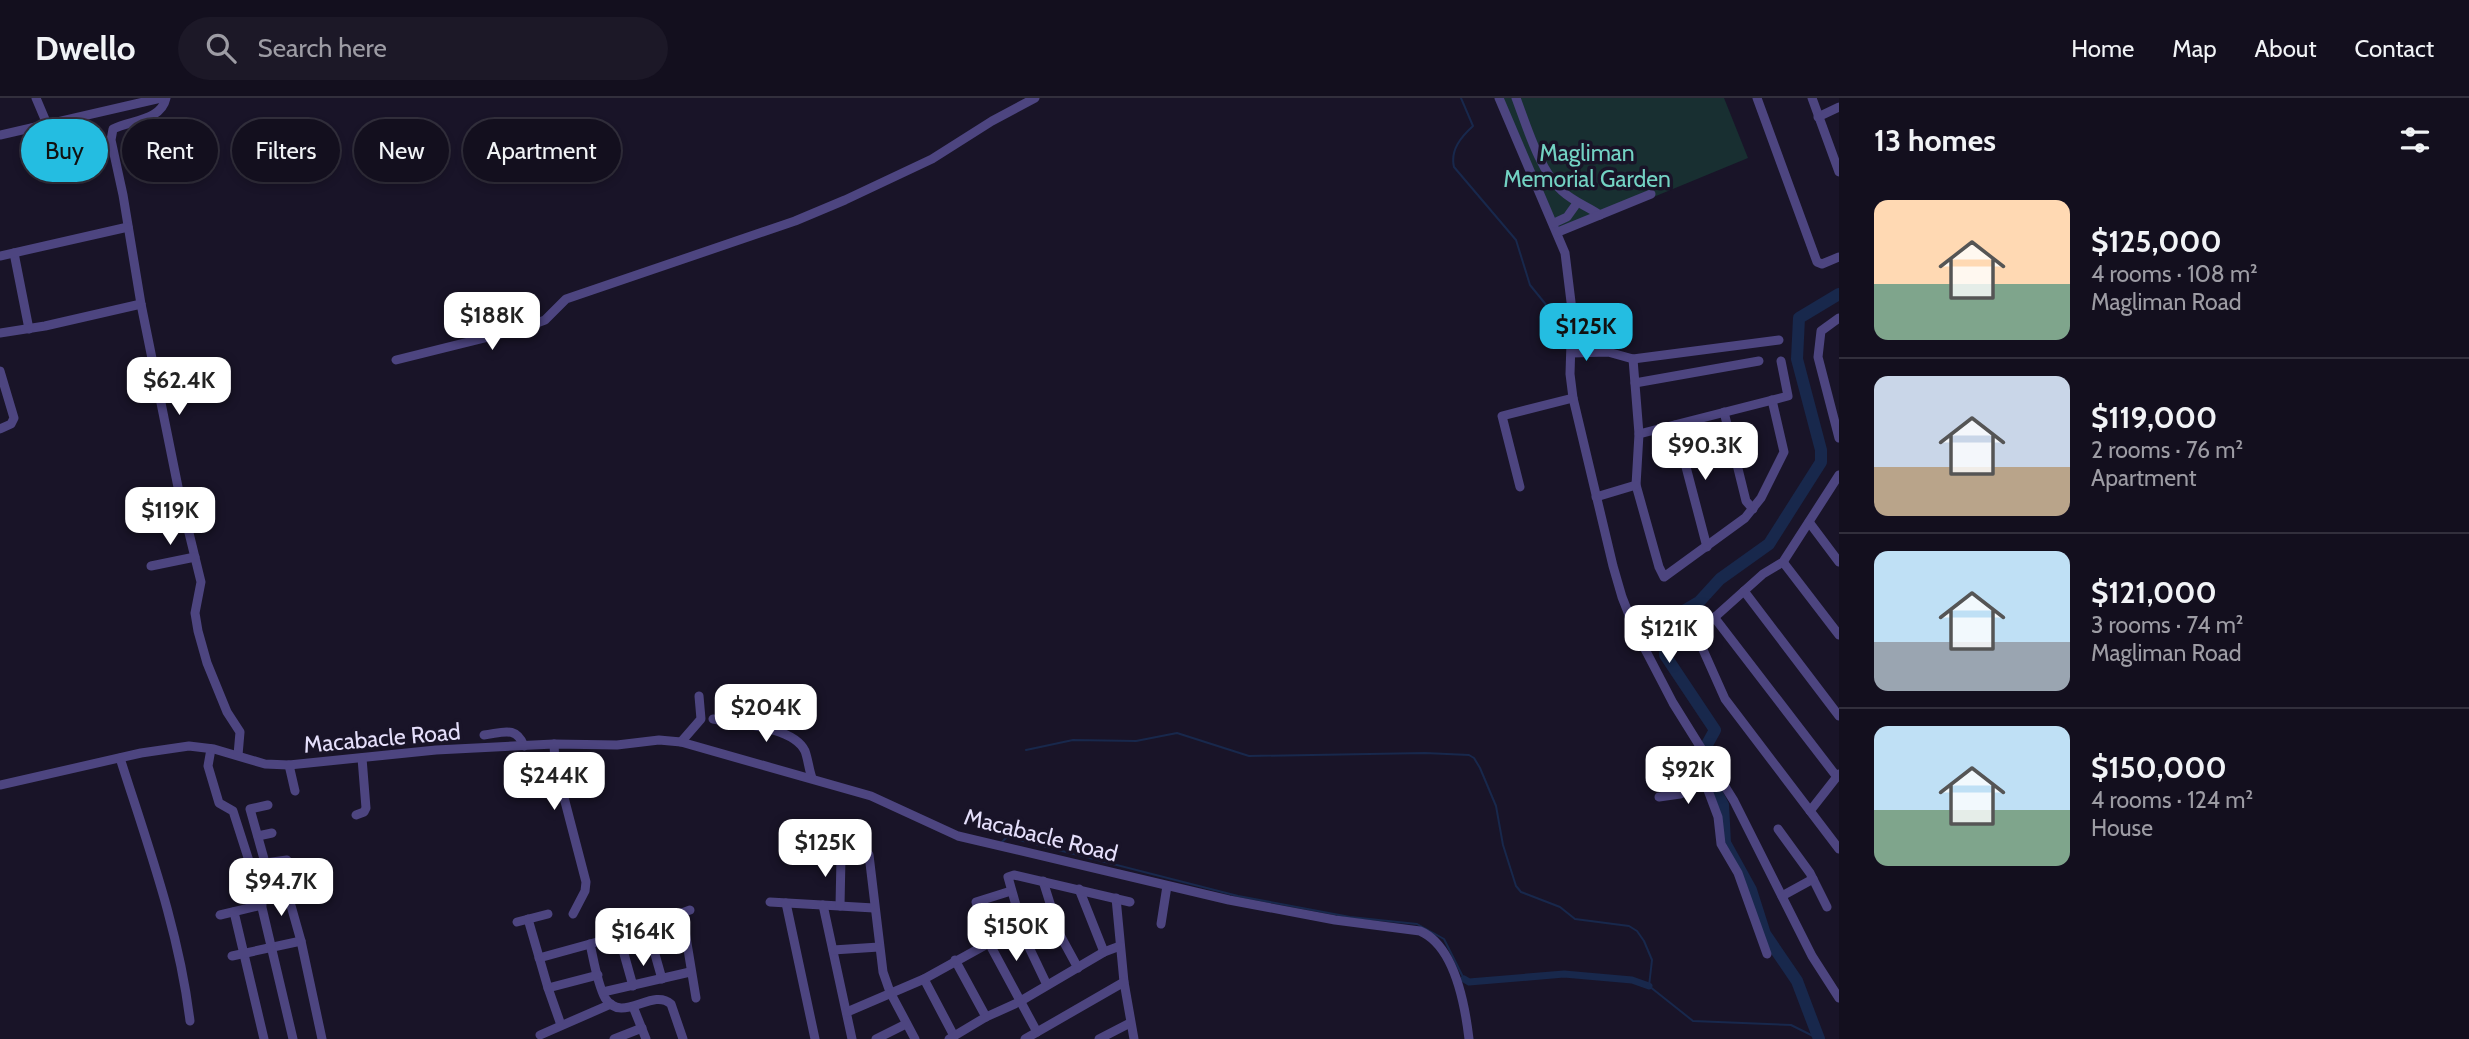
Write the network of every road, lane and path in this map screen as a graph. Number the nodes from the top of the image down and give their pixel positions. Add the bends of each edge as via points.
1 (36, 98) edge
2 (163, 98) edge
3 (1035, 98) edge
4 (1499, 98) edge
5 (1516, 98) edge
6 (1757, 98) edge
7 (1812, 98) edge
8 (1839, 107) edge
9 (1818, 117) junction
10 (45, 119) edge
11 (69, 119) edge
12 (21, 130) edge
13 (0, 135) edge
14 (1839, 172) edge
15 (1651, 194) dead end
16 (1577, 203) junction
17 (1600, 215) junction
18 (128, 227) junction
19 (1556, 227) junction
20 (13, 253) junction
21 (0, 256) edge
22 (1839, 257) edge
23 (141, 304) junction
24 (1839, 318) edge
25 (29, 329) junction
26 (0, 333) edge
27 (1779, 340) dead end
28 (1572, 353) junction
29 (1633, 359) junction
30 (396, 360) dead end
31 (1759, 361) dead end
32 (1781, 361) dead end
33 (0, 371) edge
34 (1635, 383) junction
35 (1573, 398) junction
36 (1772, 401) junction
37 (1724, 412) junction
38 (1675, 425) junction
39 (0, 429) edge
40 (1639, 433) junction
41 (1839, 438) edge
42 (1839, 475) edge
43 (1636, 485) junction
44 (1520, 487) dead end
45 (1832, 487) junction
46 (1596, 497) junction
47 (1839, 497) edge
48 (1753, 509) junction
49 (1809, 522) junction
50 (1707, 547) junction
51 (195, 557) junction
52 (1783, 562) junction
53 (1839, 562) edge
54 (151, 566) dead end
55 (1744, 591) junction
56 (1714, 617) junction
57 (1839, 635) edge
58 (699, 696) dead end
59 (1839, 716) edge
60 (713, 719) dead end
61 (484, 735) dead end
62 (681, 742) junction
63 (554, 744) junction
64 (524, 746) junction
65 (211, 749) junction
66 (238, 755) junction
67 (120, 758) junction
68 (362, 758) junction
69 (289, 765) junction
70 (1838, 776) edge
71 (812, 778) junction
72 (1712, 782) junction
73 (0, 785) edge
74 (295, 791) dead end
75 (1659, 797) dead end
76 (268, 805) dead end
77 (1810, 811) junction
78 (356, 815) dead end
79 (1778, 829) dead end
80 (1839, 832) edge
81 (272, 833) dead end
82 (258, 836) junction
83 (1832, 840) junction
84 (1839, 849) edge
85 (287, 860) dead end
86 (265, 863) junction
87 (250, 864) dead end
88 (1813, 879) junction
89 (1043, 881) junction
90 (1167, 886) junction
91 (1079, 890) junction
92 (273, 891) junction
93 (1011, 891) junction
94 (1782, 896) junction
95 (1116, 898) junction
96 (770, 902) dead end
97 (1130, 902) dead end
98 (786, 903) junction
99 (262, 905) junction
100 (823, 905) junction
101 (840, 906) junction
102 (1827, 907) dead end
103 (874, 908) junction
104 (234, 912) junction
105 (548, 914) dead end
106 (573, 914) dead end
107 (220, 915) dead end
108 (528, 919) junction
109 (517, 922) dead end
110 (1161, 924) dead end
111 (647, 926) junction
112 (620, 936) junction
113 (301, 941) junction
114 (989, 943) junction
115 (590, 944) junction
116 (1120, 946) junction
117 (273, 947) junction
118 (879, 947) junction
119 (833, 950) junction
120 (1104, 952) junction
121 (245, 953) junction
122 (1767, 954) dead end
123 (232, 956) dead end
124 (540, 958) junction
125 (955, 960) junction
126 (1078, 968) junction
127 (690, 972) junction
128 (598, 975) junction
129 (662, 979) junction
130 (924, 979) junction
131 (1124, 982) junction
132 (1047, 985) junction
133 (632, 986) junction
134 (548, 988) junction
135 (603, 992) junction
136 (890, 992) junction
137 (696, 998) dead end
138 (1839, 998) edge
139 (1019, 1002) junction
140 (611, 1004) junction
141 (634, 1009) dead end
142 (847, 1012) junction
143 (986, 1017) junction
144 (190, 1021) dead end
145 (1130, 1023) junction
146 (906, 1024) junction
147 (561, 1025) junction
148 (642, 1028) junction
149 (1037, 1032) junction
150 (540, 1035) dead end
151 (951, 1038) edge
152 (264, 1039) edge
153 (293, 1039) edge
154 (322, 1039) edge
155 (614, 1039) edge
156 (646, 1039) edge
157 (683, 1039) edge
158 (815, 1039) edge
159 (852, 1039) edge
160 (876, 1039) edge
161 (915, 1039) edge
162 (1025, 1039) edge
163 (1099, 1039) edge
164 (1134, 1039) edge
165 (1469, 1039) edge

1 - 10 street
2 - 11 street
2 - 18 street via 159,113 111,132
3 - 30 street via 932,159 808,215 566,299 545,320 521,329
4 - 19 street
5 - 16 street via 1549,176
6 - 22 street via 1817,262
7 - 9 street
8 - 9 street
9 - 14 street
12 - 13 street
15 - 17 street
16 - 17 street
16 - 19 street
17 - 19 street
18 - 20 street
18 - 23 street
19 - 28 street via 1570,288
20 - 21 street
20 - 25 street
23 - 25 street
23 - 51 street
24 - 41 street via 1821,331 1818,353
25 - 26 street
27 - 29 street
28 - 29 street via 1608,352
28 - 35 street
29 - 34 street
31 - 34 street
32 - 36 street via 1788,396
33 - 39 street via 14,418
34 - 40 street
35 - 44 street via 1502,416
35 - 46 street
36 - 37 street
36 - 48 street via 1784,452
37 - 38 street
37 - 48 street via 1746,501
38 - 40 street
38 - 50 street
40 - 43 street
42 - 45 street
43 - 46 street
43 - 50 street via 1662,576
45 - 47 street
45 - 49 street
46 - 72 street via 1630,619 1704,752
48 - 50 street
49 - 52 street
49 - 53 street
51 - 54 street
51 - 66 street via 201,582 195,614 198,631 222,700 240,732
52 - 55 street
52 - 57 street
55 - 56 street
55 - 59 street
56 - 70 street
56 - 77 street via 1696,634 1725,699
58 - 62 street via 701,719
60 - 71 street via 783,732 805,751
61 - 64 street via 514,732
62 - 63 street, Macabacle Road
62 - 71 street, Macabacle Road
63 - 64 street, Macabacle Road
63 - 106 street via 586,882
64 - 68 street, Macabacle Road
65 - 66 street, Macabacle Road
65 - 67 street, Macabacle Road via 176,747
65 - 87 street via 208,766 219,803 233,811
66 - 69 street, Macabacle Road via 265,764
67 - 73 street, Macabacle Road
67 - 144 street via 174,929
68 - 69 street, Macabacle Road
68 - 78 street via 366,808
69 - 74 street
70 - 77 street
71 - 90 street, Macabacle Road via 871,796 958,836
72 - 75 street
72 - 94 street
72 - 122 street via 1721,844 1738,873
76 - 82 street via 250,808
77 - 83 street
79 - 88 street
80 - 83 street
81 - 82 street
82 - 86 street
83 - 84 street
85 - 86 street
86 - 92 street
88 - 94 street
88 - 102 street
89 - 91 street
89 - 93 street via 1011,874
89 - 126 street via 1060,935
90 - 110 street
90 - 165 street, Macabacle Road via 1428,934 1440,946 1461,988
91 - 95 street
91 - 120 street
92 - 99 street via 259,895
92 - 113 street via 286,888
93 - 114 street via 976,902
93 - 132 street via 1026,941
94 - 138 street
95 - 97 street
95 - 116 street
96 - 98 street
98 - 100 street
98 - 158 street
99 - 104 street
99 - 117 street
100 - 101 street
100 - 119 street
101 - 103 street
101 - 103 street via 841,857 863,854 869,855 871,862
103 - 118 street
104 - 107 street
104 - 121 street
105 - 108 street
108 - 109 street
108 - 124 street
111 - 112 street
111 - 127 street via 686,912
111 - 129 street
112 - 115 street
112 - 133 street
113 - 117 street
113 - 154 street
114 - 125 street
114 - 139 street
115 - 124 street
115 - 128 street
116 - 120 street
116 - 131 street
117 - 121 street
117 - 153 street
118 - 119 street
118 - 136 street
119 - 142 street
120 - 126 street
121 - 123 street
121 - 152 street
124 - 134 street
125 - 130 street
125 - 143 street
126 - 132 street
127 - 129 street
127 - 137 street
128 - 134 street
128 - 135 street
129 - 133 street
130 - 136 street
130 - 151 street
131 - 145 street
131 - 149 street
132 - 139 street
133 - 135 street
134 - 147 street
135 - 140 street
136 - 142 street
136 - 146 street
139 - 143 street
139 - 149 street
140 - 147 street
140 - 157 street via 625,1008 667,1000
141 - 148 street
142 - 159 street
143 - 151 street
145 - 163 street
145 - 164 street
146 - 160 street
146 - 161 street
147 - 150 street
148 - 155 street
148 - 156 street
149 - 162 street

